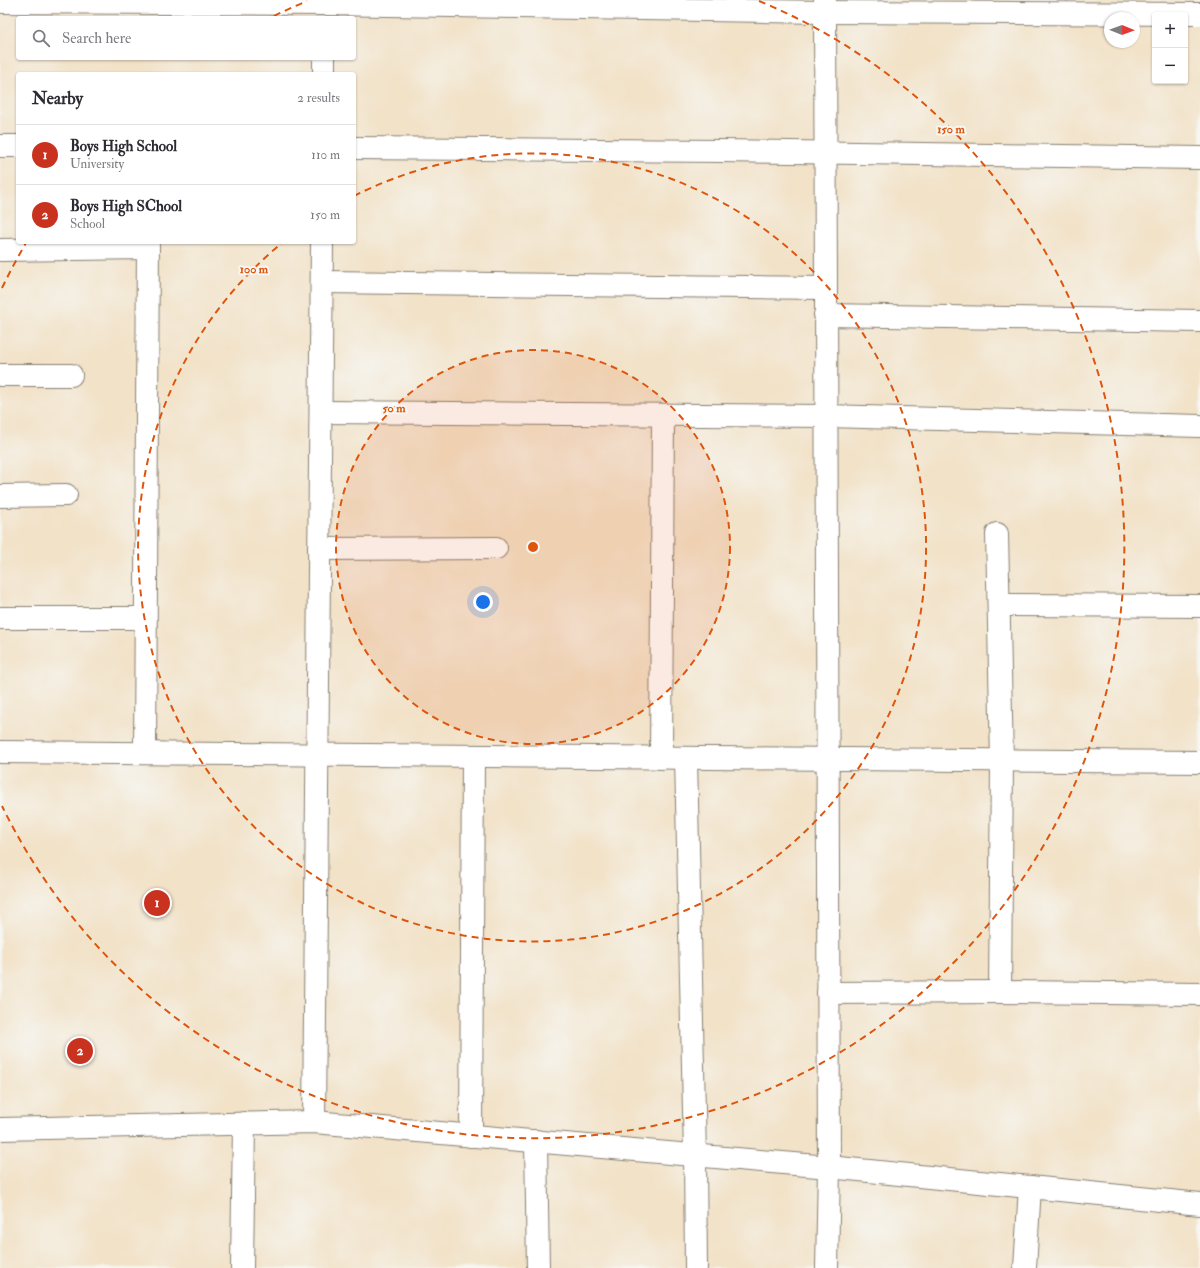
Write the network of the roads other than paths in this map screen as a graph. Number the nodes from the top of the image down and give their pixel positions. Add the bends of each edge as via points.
1 (0, 2) edge
2 (824, 6) edge
3 (324, 7) edge
4 (1200, 14) edge
5 (324, 60) edge
6 (324, 72) edge
7 (0, 146) edge
8 (16, 146) edge
9 (356, 148) edge
10 (825, 152) junction
11 (1200, 158) edge
12 (322, 244) edge
13 (148, 245) edge
14 (0, 250) edge
15 (322, 282) junction
16 (825, 288) junction
17 (825, 315) junction
18 (1200, 321) edge
19 (0, 375) edge
20 (71, 375) dead end
21 (320, 412) junction
22 (663, 415) junction
23 (826, 416) junction
24 (1200, 426) edge
25 (66, 495) dead end
26 (0, 496) edge
27 (997, 534) dead end
28 (496, 548) dead end
29 (320, 549) junction
30 (999, 605) junction
31 (1200, 606) edge
32 (0, 618) edge
33 (145, 618) junction
34 (0, 752) edge
35 (145, 753) junction
36 (318, 755) junction
37 (473, 756) junction
38 (661, 758) junction
39 (686, 758) junction
40 (827, 759) junction
41 (1002, 761) junction
42 (1200, 762) edge
43 (1000, 992) junction
44 (828, 994) junction
45 (1200, 994) edge
46 (314, 1122) junction
47 (244, 1123) junction
48 (0, 1129) edge
49 (470, 1136) junction
50 (536, 1141) junction
51 (695, 1155) junction
52 (829, 1167) junction
53 (1030, 1187) junction
54 (1200, 1204) edge
55 (242, 1268) edge
56 (538, 1268) edge
57 (696, 1268) edge
58 (827, 1268) edge
59 (1025, 1268) edge

1 - 3 street
2 - 3 street
2 - 4 street
2 - 10 street
5 - 6 street
7 - 8 street
9 - 10 street
10 - 11 street
10 - 16 street
12 - 15 street
13 - 14 street
13 - 33 street
15 - 16 street
15 - 21 street
16 - 17 street
17 - 18 street
17 - 23 street
19 - 20 street
21 - 22 street
21 - 29 street
22 - 23 street
22 - 38 street
23 - 24 street
23 - 40 street
25 - 26 street
27 - 30 street
28 - 29 street
29 - 36 street
30 - 31 street
30 - 41 street
32 - 33 street
33 - 35 street
34 - 35 street
35 - 36 street
36 - 37 street
36 - 46 street
37 - 38 street
37 - 49 street
38 - 39 street
39 - 40 street
39 - 51 street
40 - 41 street
40 - 44 street
41 - 42 street
41 - 43 street
43 - 44 street
43 - 45 street
44 - 52 street
46 - 47 street
46 - 49 street
47 - 48 street
47 - 55 street
49 - 50 street
50 - 51 street
50 - 56 street
51 - 52 street
51 - 57 street
52 - 53 street
52 - 58 street
53 - 54 street
53 - 59 street

